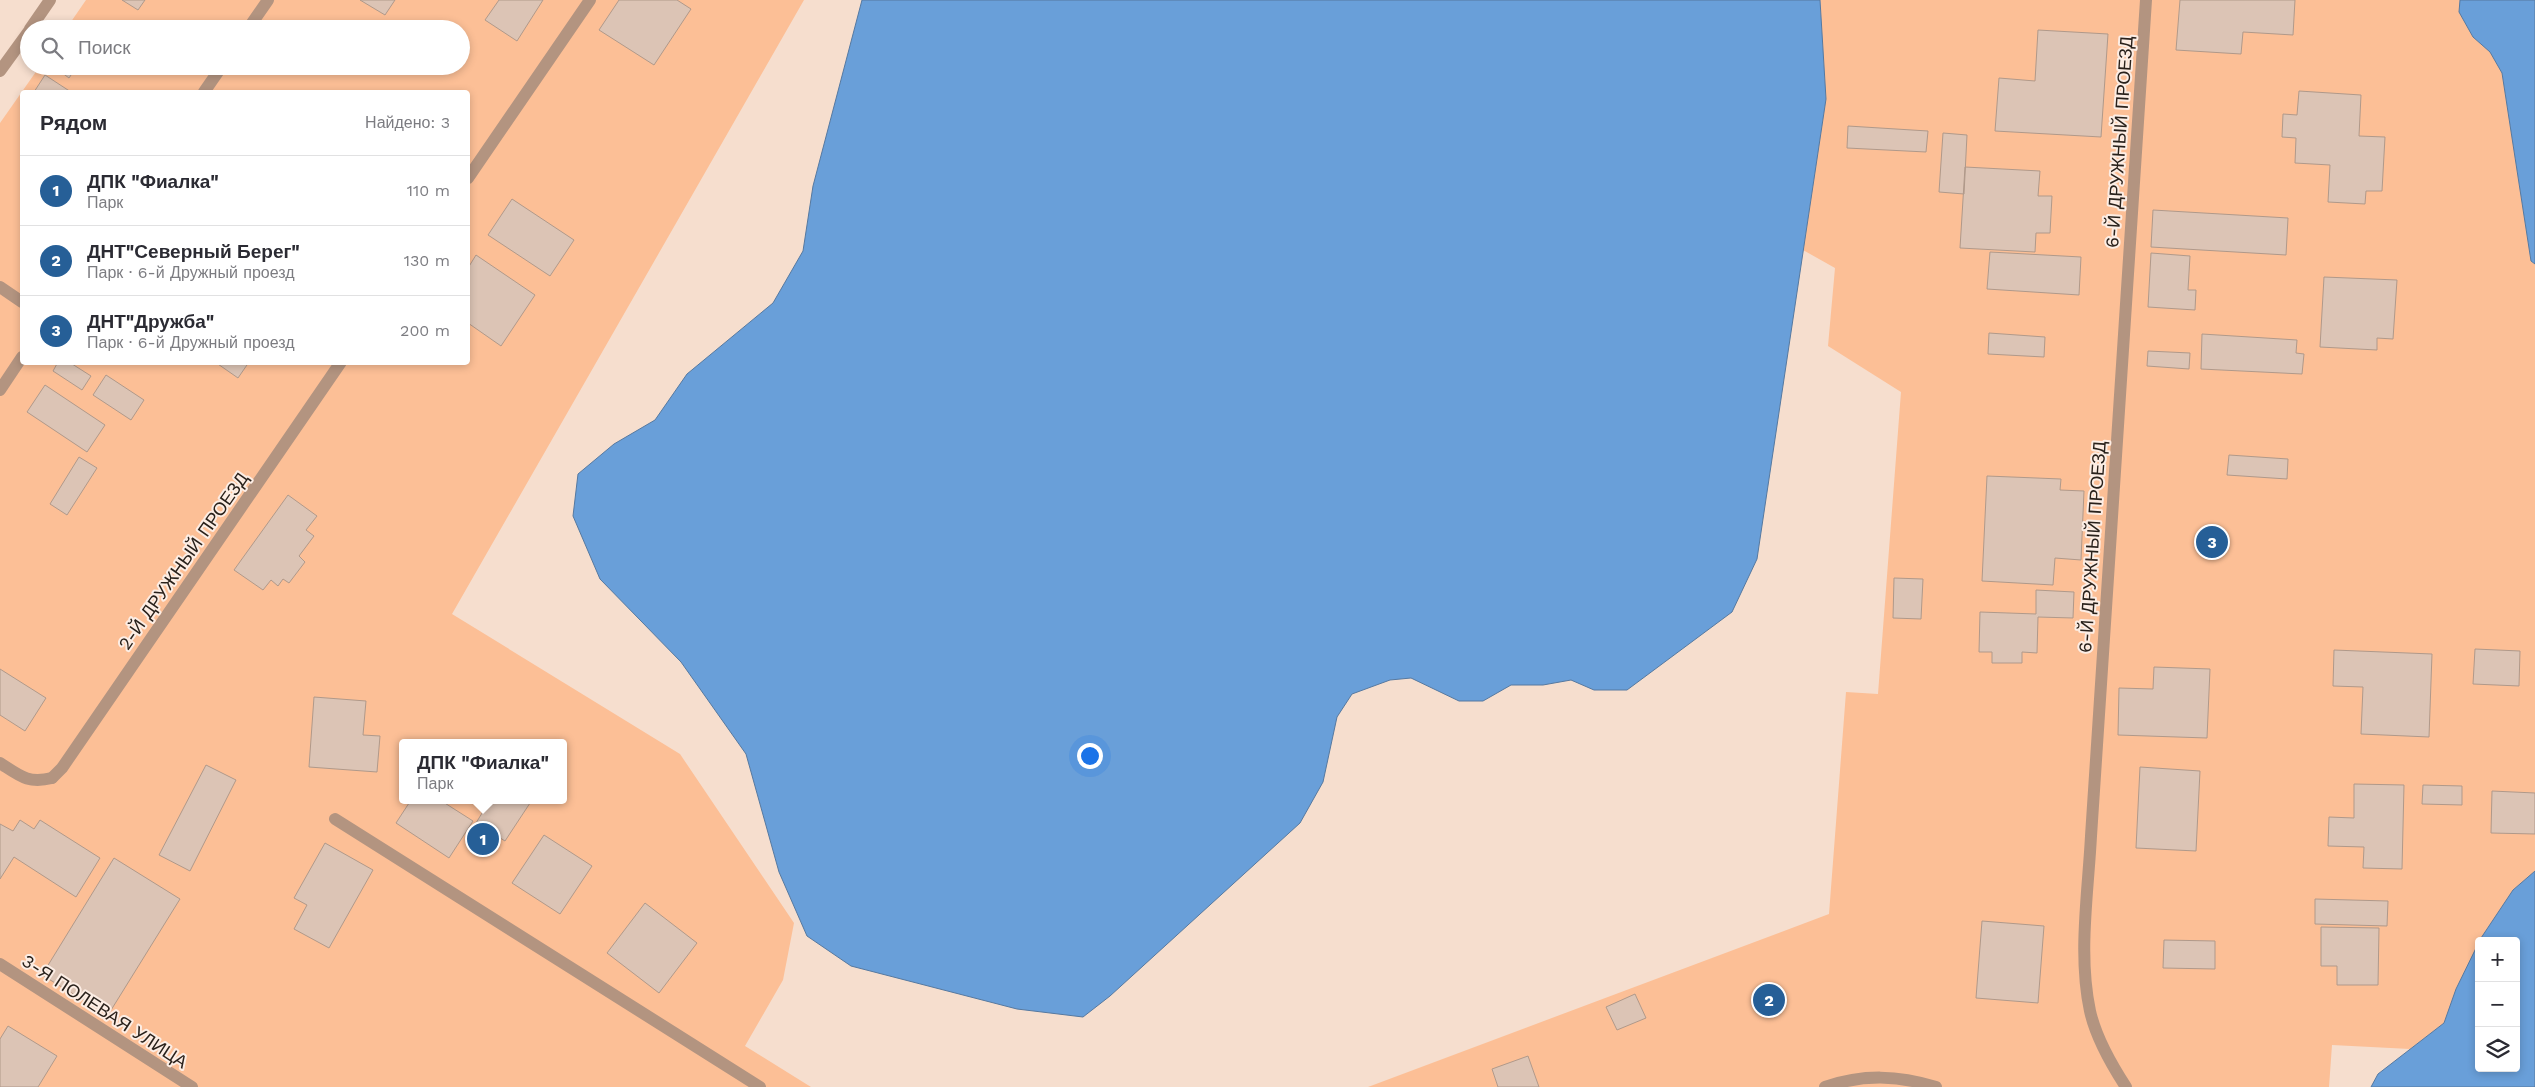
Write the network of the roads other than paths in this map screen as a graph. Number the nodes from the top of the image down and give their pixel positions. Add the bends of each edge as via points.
1 (50, 0) edge
2 (268, 0) edge
3 (590, 0) edge
4 (2146, 0) edge
5 (36, 20) edge
6 (254, 20) edge
7 (20, 43) edge
8 (0, 71) edge
9 (216, 75) edge
10 (205, 90) edge
11 (470, 175) edge
12 (0, 287) edge
13 (20, 301) edge
14 (20, 360) edge
15 (339, 365) edge
16 (0, 390) edge
17 (0, 764) edge
18 (335, 820) dead end
19 (0, 964) edge
20 (2121, 1086) edge
21 (192, 1087) edge
22 (760, 1087) edge
23 (1824, 1087) edge
24 (1936, 1087) edge

1 - 5 street
2 - 6 street
3 - 11 street
4 - 20 street, 6-Й ДРУЖНЫЙ ПРОЕЗД via 2084,976 2090,1014
7 - 8 street
9 - 10 street
12 - 13 street
14 - 16 street
15 - 17 street, 2-Й ДРУЖНЫЙ ПРОЕЗД via 62,768 52,778 38,781 25,779
18 - 22 street
19 - 21 street, 3-Я ПОЛЕВАЯ УЛИЦА
23 - 24 street via 1844,1080 1884,1076

